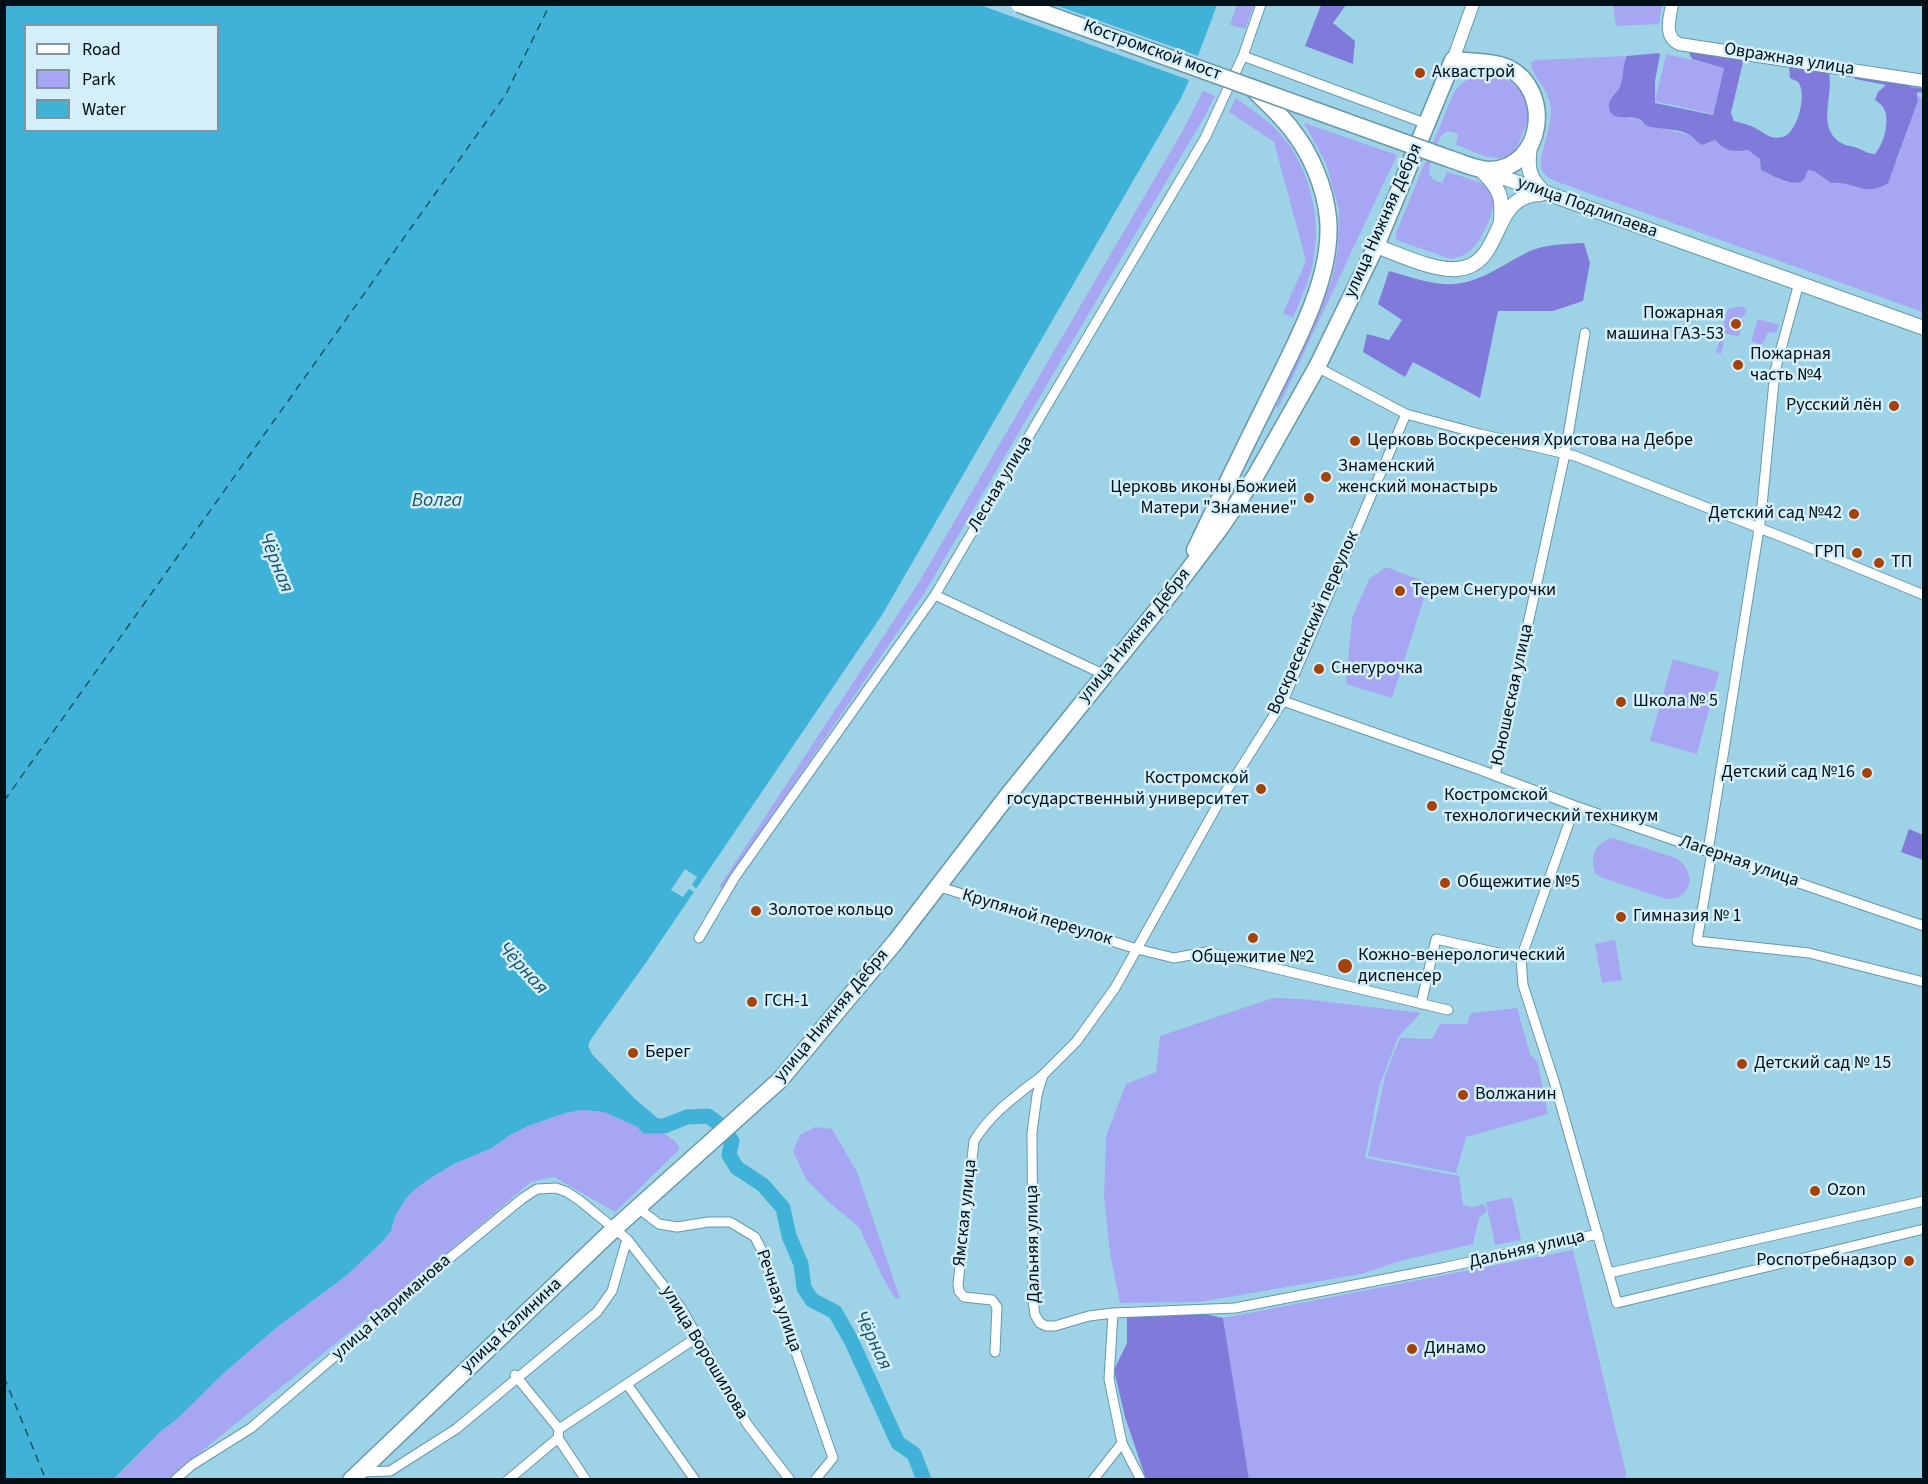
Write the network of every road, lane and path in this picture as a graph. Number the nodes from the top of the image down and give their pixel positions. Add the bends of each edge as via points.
1 (1019, 4) edge
2 (1261, 4) edge
3 (1473, 4) edge
4 (1672, 4) edge
5 (1243, 56) junction
6 (1453, 60) junction
7 (1923, 81) edge
8 (1250, 86) junction
9 (1427, 124) junction
10 (1530, 146) junction
11 (1480, 170) junction
12 (1546, 194) junction
13 (1501, 222) junction
14 (1376, 246) junction
15 (1798, 283) junction
16 (1923, 327) edge
17 (1585, 333) dead end
18 (1317, 367) junction
19 (1406, 414) junction
20 (1565, 454) junction
21 (1758, 528) junction
22 (1178, 584) junction
23 (1923, 595) edge
24 (935, 596) junction
25 (1105, 675) junction
26 (1283, 701) junction
27 (1495, 776) junction
28 (1575, 806) junction
29 (1710, 852) junction
30 (937, 886) junction
31 (1923, 926) edge
32 (699, 938) dead end
33 (1137, 949) junction
34 (1521, 958) junction
35 (1923, 982) edge
36 (1421, 1004) junction
37 (1448, 1010) dead end
38 (1042, 1075) junction
39 (667, 1182) joint
40 (1923, 1201) edge
41 (638, 1208) junction
42 (1923, 1228) edge
43 (621, 1234) junction
44 (1598, 1234) junction
45 (1609, 1273) junction
46 (1113, 1313) junction
47 (696, 1338) junction
48 (995, 1352) dead end
49 (516, 1377) junction
50 (627, 1384) junction
51 (559, 1433) junction
52 (1122, 1443) junction
53 (355, 1476) edge
54 (175, 1479) edge
55 (508, 1479) edge
56 (586, 1479) edge
57 (695, 1479) edge
58 (790, 1479) edge
59 (815, 1479) edge
60 (1093, 1479) edge
61 (1141, 1479) edge

1 - 8 highway, Костромской мост, bridge
2 - 5 street, Лесная улица
3 - 6 street, улица Нижняя Дебря
4 - 7 street, Овражная улица via 1670,36 1679,44
5 - 9 street
5 - 24 street, Лесная улица via 1204,138
6 - 9 highway, улица Нижняя Дебря
6 - 10 highway via 1502,65 1522,79 1537,108
8 - 11 highway, улица Подлипаева, bridge
8 - 22 highway via 1292,130 1309,157 1328,217 1326,265 1294,346
9 - 14 highway, улица Нижняя Дебря
10 - 11 highway via 1514,164
10 - 12 main road via 1530,173
11 - 12 main road, улица Подлипаева
11 - 13 main road via 1500,194
12 - 13 main road via 1517,200
12 - 15 main road, улица Подлипаева
13 - 14 main road via 1485,253 1477,261 1456,269 1427,264
14 - 18 highway, улица Нижняя Дебря
15 - 16 main road, улица Подлипаева
15 - 21 street via 1775,371
17 - 20 street, Юношеская улица
18 - 19 street
18 - 22 highway, улица Нижняя Дебря via 1256,475
19 - 20 street
19 - 26 street, Воскресенский переулок
20 - 21 street
20 - 27 street, Юношеская улица
21 - 23 street
21 - 29 street
22 - 25 highway, улица Нижняя Дебря
24 - 25 street
24 - 32 street, Лесная улица via 735,877
25 - 30 highway, улица Нижняя Дебря
26 - 27 street, Лагерная улица
26 - 33 street, Воскресенский переулок via 1218,804
27 - 28 street, Лагерная улица
28 - 29 street, Лагерная улица
28 - 34 street
29 - 31 street, Лагерная улица
29 - 35 street via 1697,941 1809,953
30 - 33 street, Крупяной переулок
30 - 39 highway, улица Нижняя Дебря via 780,1080
33 - 36 street via 1174,958 1207,952
33 - 38 street via 1076,1042
34 - 36 street via 1436,939
34 - 44 street via 1523,985
36 - 37 street
38 - 46 street, Дальняя улица via 1032,1133 1035,1315 1040,1323 1055,1326
38 - 48 street, Ямская улица via 999,1109 974,1141 958,1284 964,1297 995,1302
39 - 41 highway, улица Калинина
40 - 45 street
41 - 43 highway, улица Калинина
41 - 59 street, Речная улица via 659,1224 677,1227 730,1222 755,1237 833,1458
42 - 45 street via 1617,1303
43 - 47 street, улица Ворошилова via 681,1308
43 - 49 street, улица Калинина via 612,1291 597,1312
43 - 53 highway, улица Калинина
43 - 54 street, улица Нариманова via 567,1192 537,1189 440,1266 251,1428
44 - 45 street
44 - 46 street, Дальняя улица via 1234,1308
46 - 52 street via 1109,1379
47 - 50 street
47 - 58 street, улица Ворошилова via 747,1424
49 - 51 street
49 - 53 street, улица Калинина via 456,1429 390,1471
50 - 51 street
50 - 57 street
51 - 55 street
51 - 56 street
52 - 60 street
52 - 61 street

